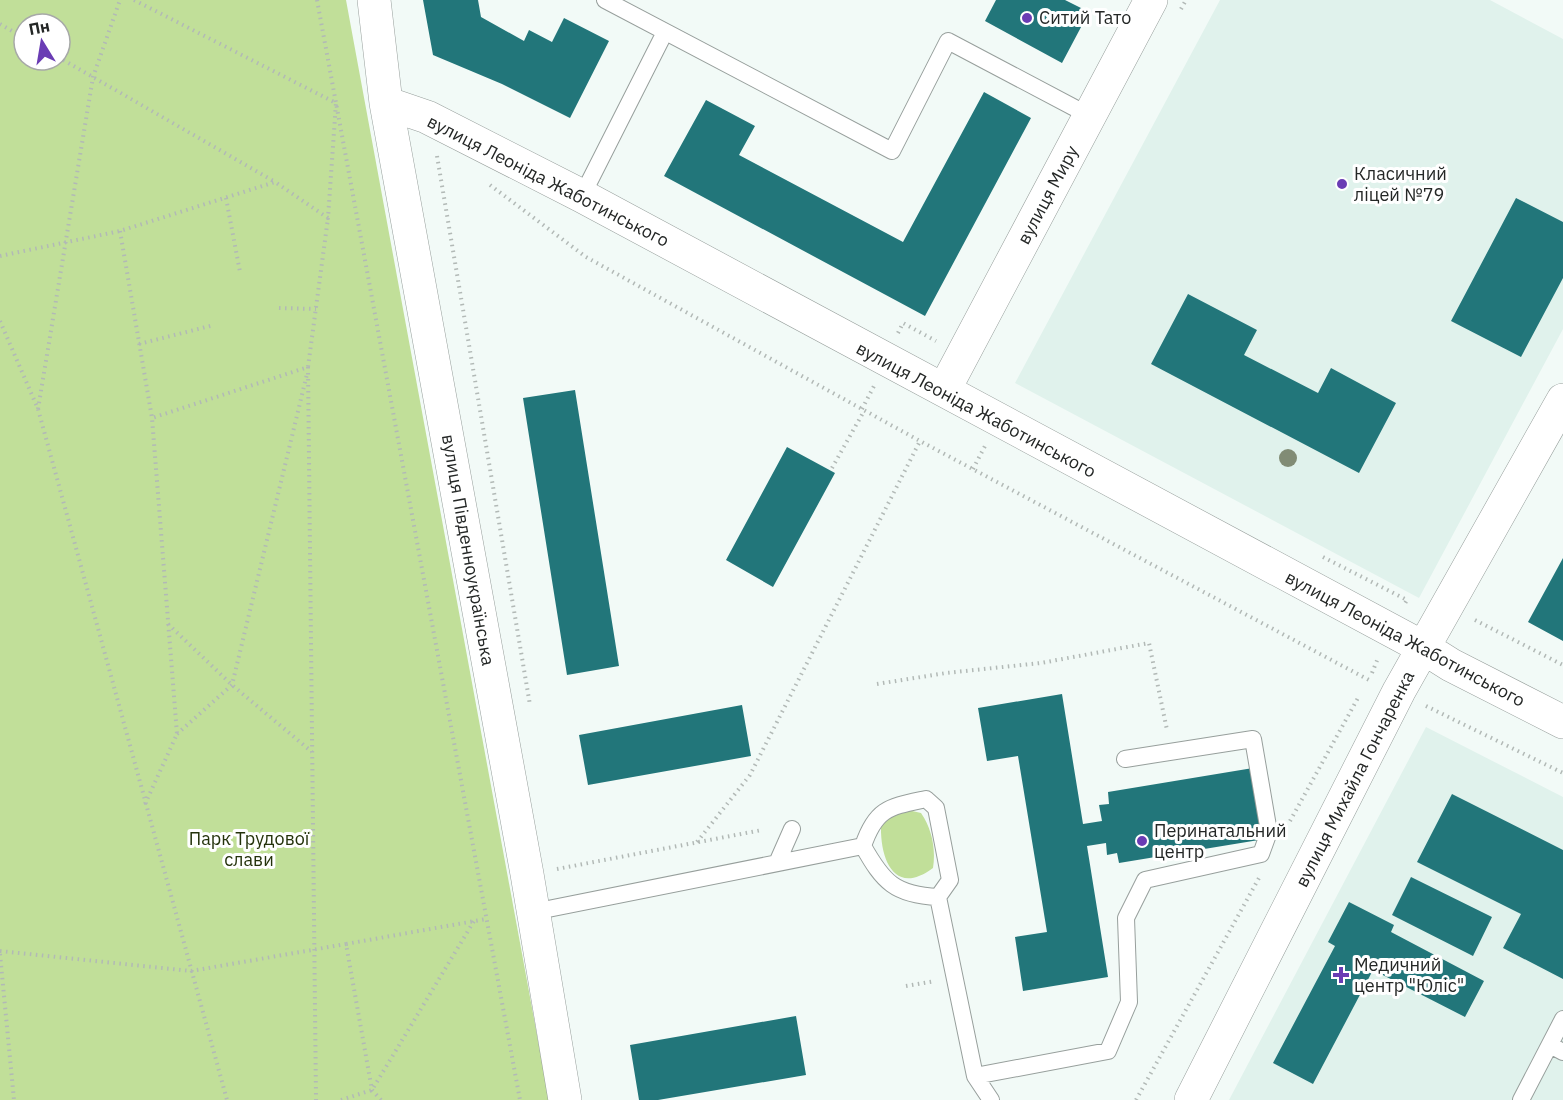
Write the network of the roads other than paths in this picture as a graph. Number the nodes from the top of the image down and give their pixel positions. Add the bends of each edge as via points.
1 (374, 0) edge
2 (605, 0) edge
3 (1165, 5) edge
4 (665, 32) junction
5 (386, 103) junction
6 (1090, 116) junction
7 (582, 196) junction
8 (944, 390) junction
9 (1563, 399) edge
10 (1424, 648) junction
11 (1563, 722) edge
12 (1125, 759) dead end
13 (792, 829) dead end
14 (863, 846) junction
15 (777, 863) junction
16 (938, 897) junction
17 (533, 912) junction
18 (1563, 1019) edge
19 (1556, 1048) edge
20 (975, 1076) junction
21 (566, 1100) edge
22 (991, 1100) edge
23 (1191, 1100) edge
24 (1521, 1100) edge

1 - 5 street, вулиця Південноукраїнська
2 - 4 lane
3 - 6 street, вулиця Миру
4 - 6 lane via 892,151 948,41
4 - 7 lane
5 - 7 street, вулиця Леоніда Жаботинського via 427,117
5 - 17 street, вулиця Південноукраїнська
6 - 8 street, вулиця Миру
7 - 8 street, вулиця Леоніда Жаботинського
8 - 10 street, вулиця Леоніда Жаботинського
9 - 10 street, вулиця Михайла Гончаренка
10 - 11 street, вулиця Леоніда Жаботинського
10 - 23 street, вулиця Михайла Гончаренка
12 - 20 lane via 1253,739 1269,832 1261,854 1145,880 1126,918 1129,1002 1108,1051
13 - 15 lane
14 - 15 lane
14 - 16 lane via 875,868 894,887 911,896
14 - 16 lane via 870,825 887,808 926,799 936,808 950,880
15 - 17 lane
16 - 20 lane
17 - 21 street, вулиця Південноукраїнська
18 - 19 lane
19 - 24 lane
20 - 22 lane

